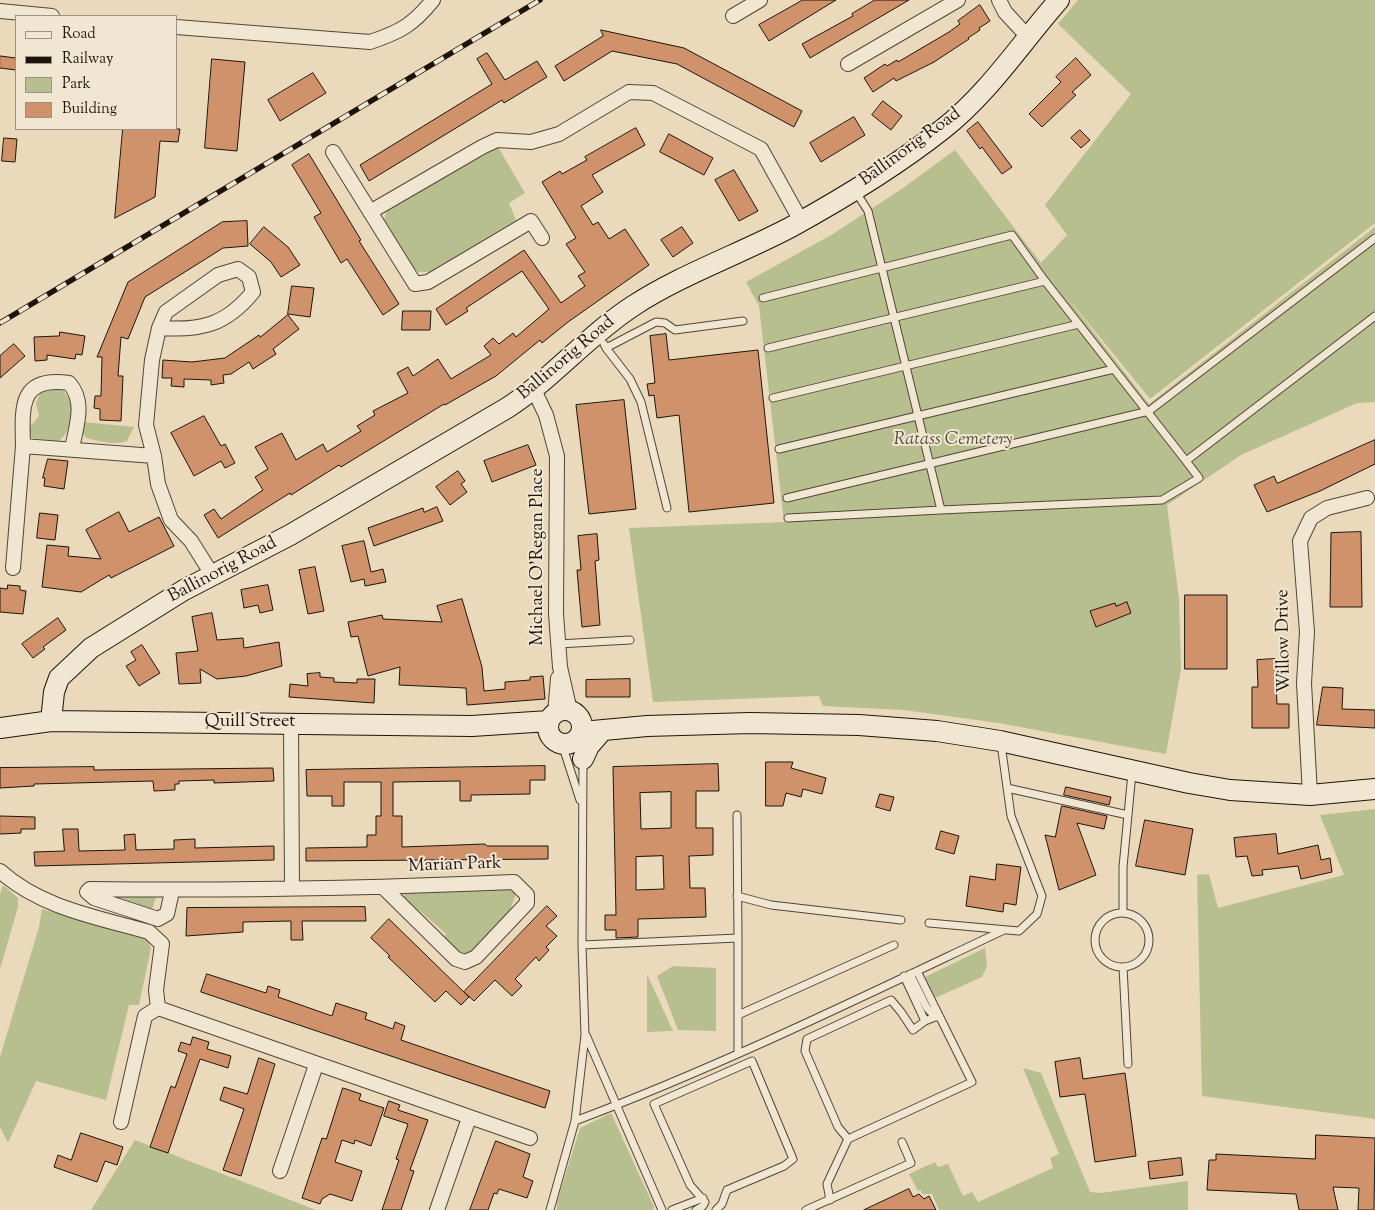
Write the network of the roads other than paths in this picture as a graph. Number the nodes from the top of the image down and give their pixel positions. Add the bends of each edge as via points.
1 (433, 0) edge
2 (760, 0) edge
3 (958, 0) edge
4 (999, 0) edge
5 (1059, 0) edge
6 (739, 8) edge
7 (0, 11) edge
8 (42, 15) edge
9 (178, 27) edge
10 (1028, 37) junction
11 (848, 64) dead end
12 (332, 152) dead end
13 (854, 189) junction
14 (370, 212) junction
15 (801, 221) junction
16 (542, 238) dead end
17 (1375, 238) edge
18 (882, 268) junction
19 (1045, 281) junction
20 (763, 298) dead end
21 (894, 316) junction
22 (1375, 316) edge
23 (743, 321) dead end
24 (1079, 324) junction
25 (159, 328) junction
26 (601, 341) junction
27 (768, 348) dead end
28 (906, 365) junction
29 (1114, 369) junction
30 (534, 390) junction
31 (773, 398) dead end
32 (1149, 411) junction
33 (918, 415) junction
34 (23, 446) junction
35 (72, 449) junction
36 (779, 449) dead end
37 (154, 456) junction
38 (1186, 461) junction
39 (930, 464) junction
40 (787, 498) dead end
41 (1367, 498) dead end
42 (666, 508) dead end
43 (941, 510) junction
44 (788, 518) dead end
45 (13, 568) dead end
46 (213, 576) junction
47 (630, 640) dead end
48 (558, 644) junction
49 (51, 721) junction
50 (291, 723) junction
51 (29, 725) junction
52 (647, 726) junction
53 (566, 727) junction
54 (0, 728) edge
55 (602, 730) junction
56 (0, 739) edge
57 (1000, 741) junction
58 (583, 759) junction
59 (1132, 770) junction
60 (1007, 788) junction
61 (1375, 789) edge
62 (1310, 795) junction
63 (582, 805) junction
64 (737, 815) dead end
65 (1128, 815) junction
66 (0, 871) edge
67 (292, 887) junction
68 (384, 888) junction
69 (172, 891) junction
70 (737, 896) junction
71 (1123, 912) junction
72 (901, 920) dead end
73 (929, 923) dead end
74 (1004, 930) junction
75 (738, 938) junction
76 (894, 944) dead end
77 (582, 945) junction
78 (1122, 967) junction
79 (910, 974) junction
80 (158, 1008) junction
81 (738, 1015) junction
82 (937, 1017) junction
83 (925, 1021) junction
84 (585, 1035) junction
85 (738, 1052) junction
86 (1128, 1064) dead end
87 (316, 1065) junction
88 (614, 1106) junction
89 (469, 1118) junction
90 (574, 1121) junction
91 (122, 1122) dead end
92 (530, 1138) dead end
93 (848, 1139) junction
94 (902, 1142) dead end
95 (280, 1171) dead end
96 (703, 1198) junction
97 (830, 1200) junction
98 (438, 1210) edge
99 (550, 1210) edge
100 (662, 1210) edge
101 (672, 1210) edge
102 (696, 1210) edge
103 (716, 1210) edge
104 (806, 1210) edge

1 - 9 street via 399,33 370,42
2 - 6 street
3 - 11 street
4 - 10 street
5 - 10 main road, Ballinorig Road
7 - 8 street
10 - 13 main road, Ballinorig Road via 984,91 943,129
12 - 14 street
13 - 15 main road, Ballinorig Road
13 - 18 lane via 868,211
14 - 15 street via 497,140 531,142 573,127 629,92 653,94 761,149
14 - 16 street via 416,284 428,282 531,221
15 - 26 main road, Ballinorig Road via 633,306
17 - 32 lane
18 - 19 lane via 1012,235
18 - 20 lane
18 - 21 lane
19 - 21 lane
19 - 24 lane
21 - 27 lane
21 - 28 lane
22 - 38 lane
23 - 26 lane via 674,330 665,323 656,322
24 - 28 lane
24 - 29 lane
25 - 25 street via 166,312 218,275 238,269 249,277 253,292 243,304 220,320 198,329
25 - 37 street via 152,360 146,426
26 - 30 main road, Ballinorig Road via 568,357
26 - 42 lane via 630,379 641,402
28 - 31 lane
28 - 33 lane
29 - 32 lane
29 - 33 lane
30 - 46 main road, Ballinorig Road via 290,535
30 - 48 street, Michael O'Regan Place via 546,415 557,456 554,571
32 - 38 lane
32 - 39 lane
33 - 36 lane
33 - 39 lane
34 - 35 street
34 - 35 street via 22,415 28,394 36,384 52,380 69,382 76,390 80,406
34 - 45 street
35 - 37 street
37 - 46 street via 158,484 171,520
38 - 43 lane via 1200,478 1162,500
39 - 40 lane
39 - 43 lane
41 - 62 street, Willow Drive via 1328,508 1311,518 1300,541 1307,632 1304,683
43 - 44 lane
46 - 49 main road, Ballinorig Road via 184,590 91,648 71,665 59,678
47 - 48 lane
48 - 53 street, Michael O'Regan Place
49 - 50 main road, Quill Street
49 - 51 main road, Quill Street
50 - 53 main road, Quill Street
50 - 67 street
51 - 54 main road, Quill Street
51 - 56 main road, Quill Street
52 - 53 main road
52 - 55 main road
52 - 57 main road via 750,723 859,725 937,731
53 - 55 main road
53 - 58 lane
53 - 63 lane
55 - 58 main road
57 - 59 main road
57 - 60 lane
58 - 63 lane
59 - 62 main road via 1230,790
59 - 65 lane
60 - 65 lane
60 - 74 lane via 1011,816 1042,896 1037,914 1019,931
61 - 62 main road
63 - 77 lane
64 - 70 lane
65 - 71 lane
66 - 80 street via 44,900 149,932 158,938 162,944 156,990
67 - 68 street, Marian Park
67 - 69 street, Marian Park
68 - 68 street, Marian Park via 514,882 527,895 527,903 476,957 466,962 456,959
69 - 69 street, Marian Park via 90,889 87,892 94,898 158,918 167,914
70 - 72 lane via 772,905
70 - 75 lane
71 - 78 lane via 1140,919 1148,935 1145,953 1139,960
71 - 78 lane via 1100,923 1094,940 1106,962
73 - 74 lane
74 - 79 lane
75 - 77 lane
75 - 81 lane
76 - 81 lane
77 - 84 lane
78 - 86 lane
79 - 82 lane
79 - 83 lane
79 - 85 lane
80 - 87 street
80 - 91 street via 145,1016
81 - 85 lane
82 - 83 lane
82 - 93 lane via 972,1082
83 - 93 lane via 913,1030 891,1000 807,1039 805,1051 838,1127
84 - 88 lane
84 - 90 lane
85 - 88 lane
87 - 89 street
87 - 95 street
88 - 90 lane
88 - 100 lane
89 - 92 street
89 - 98 street
90 - 99 lane
93 - 97 lane via 827,1184
94 - 97 lane via 911,1163
96 - 101 lane
96 - 102 lane via 703,1206
96 - 103 lane via 690,1185 654,1104 752,1061 793,1159 784,1166 727,1190
97 - 104 lane

